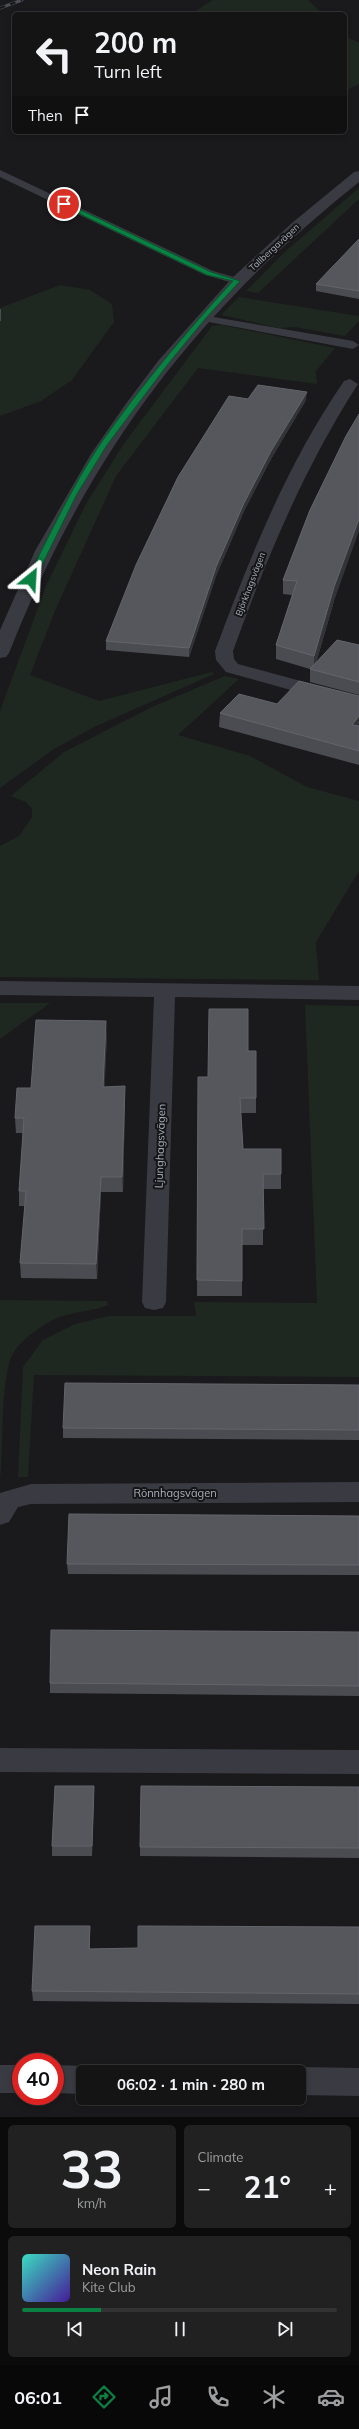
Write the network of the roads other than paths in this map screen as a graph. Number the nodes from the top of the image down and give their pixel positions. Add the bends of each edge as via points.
1 (0, 173) edge
2 (359, 175) edge
3 (237, 281) junction
4 (202, 318) junction
5 (353, 345) dead end
6 (350, 384) dead end
7 (0, 653) edge
8 (359, 703) edge
9 (0, 988) edge
10 (165, 990) junction
11 (359, 993) edge
12 (154, 1302) dead end
13 (359, 1492) edge
14 (0, 1515) edge
15 (0, 1760) edge
16 (359, 1762) edge
17 (0, 2079) edge
18 (12, 2079) edge
19 (64, 2079) edge
20 (76, 2080) edge
21 (306, 2082) edge
22 (359, 2082) edge

1 - 3 lane via 209,273
2 - 3 street, Tallbergavägen via 308,216
3 - 4 street, Tallbergavägen
4 - 5 lane
4 - 7 street, Tallbergavägen via 140,394 104,444 77,488 17,607
6 - 8 street, Björkhagsvägen via 313,444 279,510 224,651 225,660 232,668
9 - 10 street
10 - 11 street
10 - 12 street, Ljunghagsvägen
13 - 14 street, Rönnhagsvägen via 31,1494 9,1500
15 - 16 street
17 - 18 street
19 - 20 street
21 - 22 street

